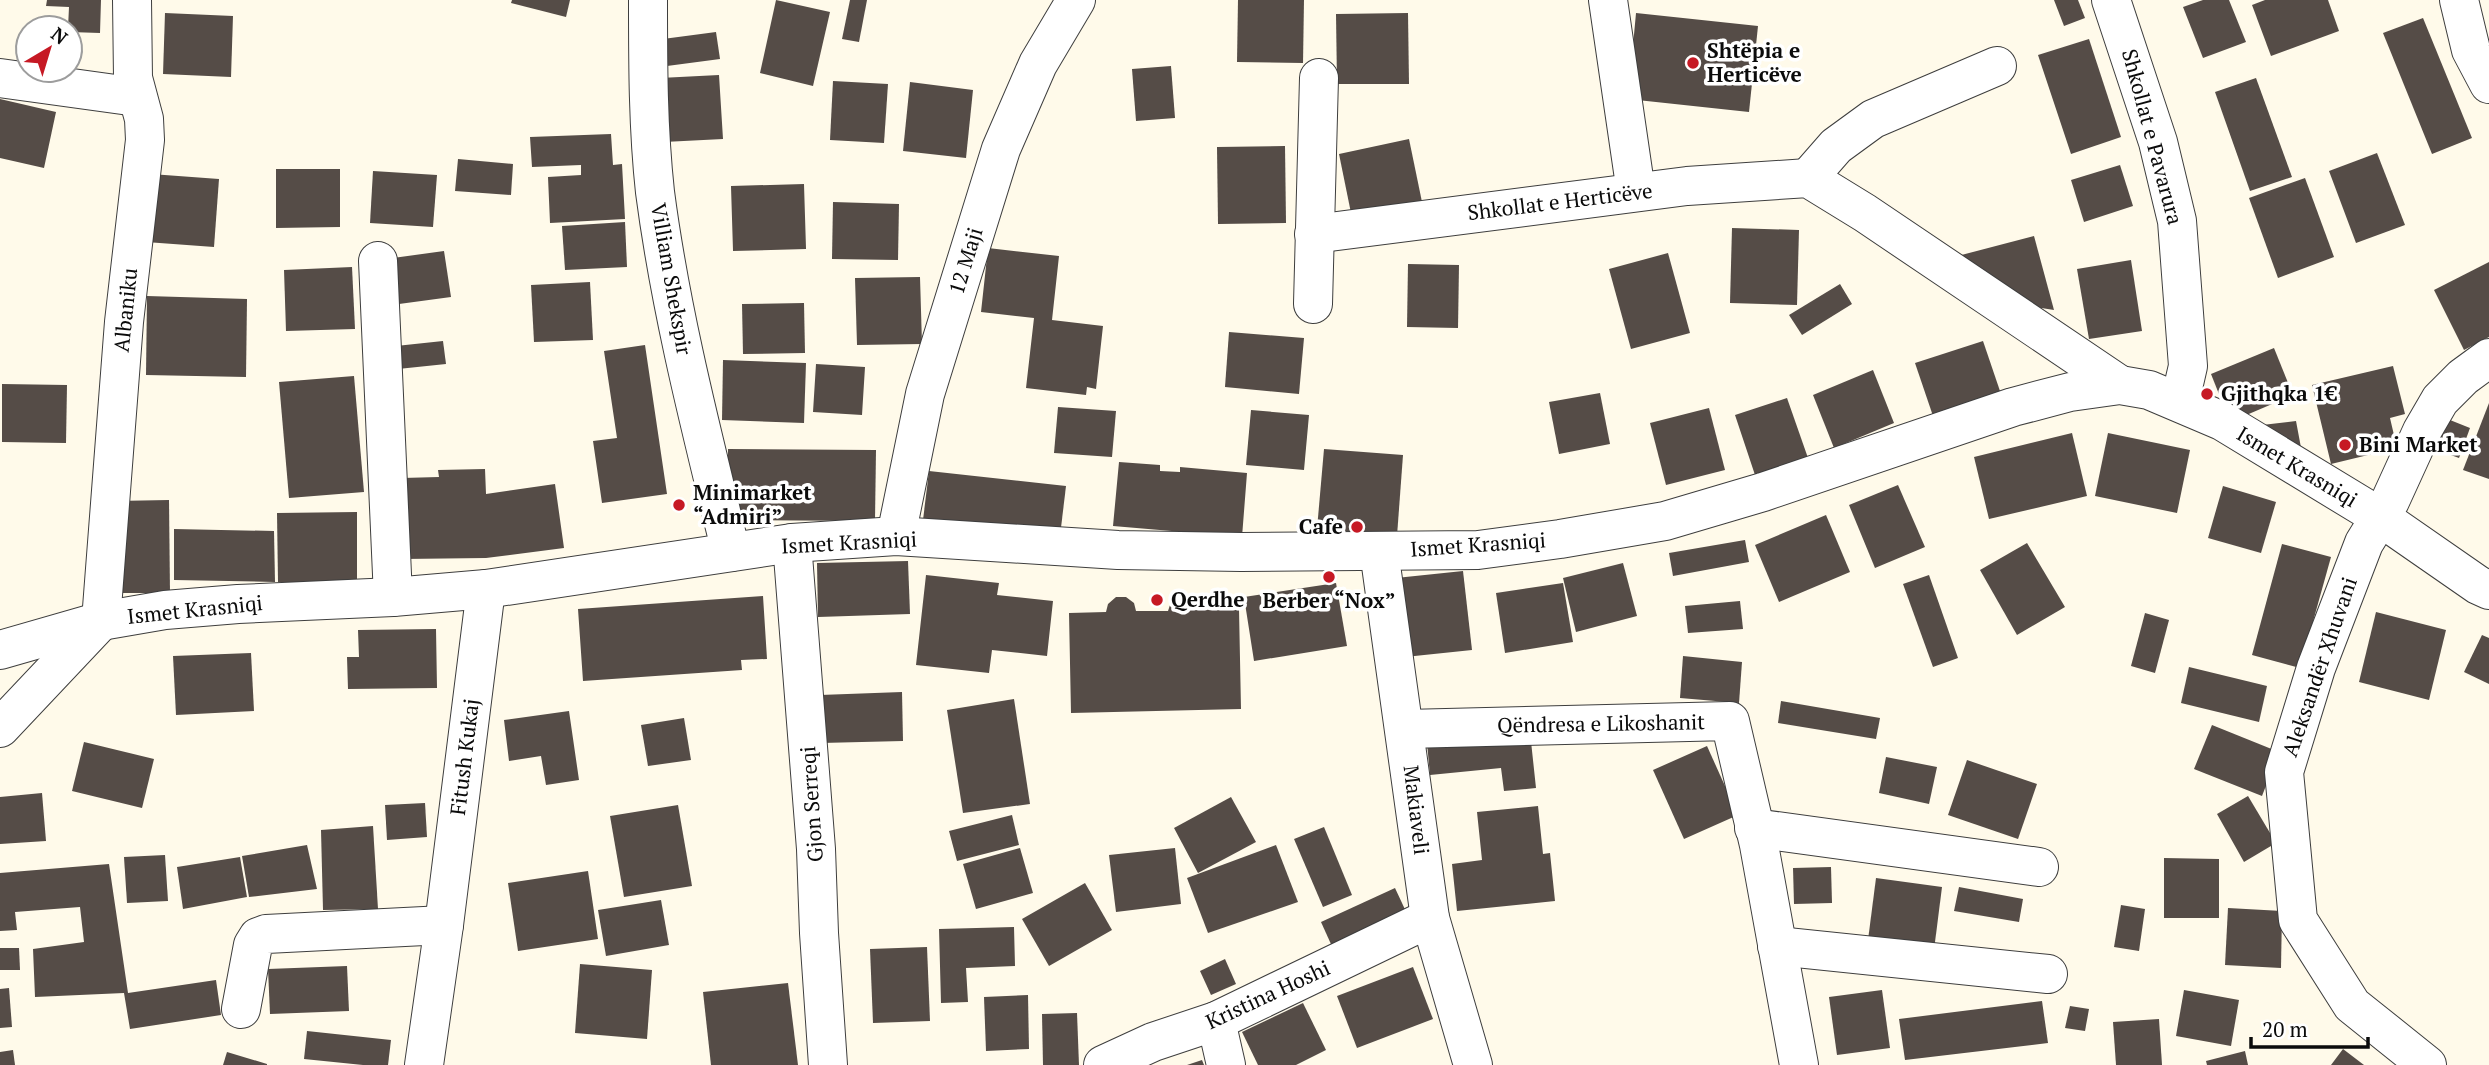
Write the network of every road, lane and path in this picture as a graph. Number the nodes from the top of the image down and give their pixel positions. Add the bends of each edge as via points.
1 (132, 0) edge
2 (648, 0) edge
3 (1076, 0) edge
4 (1608, 0) edge
5 (2111, 0) edge
6 (2459, 0) edge
7 (1997, 66) dead end
8 (0, 78) edge
9 (1320, 78) dead end
10 (2489, 84) edge
11 (137, 97) junction
12 (1808, 178) junction
13 (1636, 192) junction
14 (1314, 234) junction
15 (378, 261) dead end
16 (1313, 304) dead end
17 (2489, 358) edge
18 (2120, 386) junction
19 (2180, 401) junction
20 (2380, 517) junction
21 (896, 536) junction
22 (792, 543) junction
23 (1379, 551) junction
24 (731, 552) junction
25 (486, 589) junction
26 (2489, 590) edge
27 (393, 597) junction
28 (101, 621) junction
29 (0, 650) edge
30 (0, 728) edge
31 (1406, 729) junction
32 (1754, 828) junction
33 (2039, 867) dead end
34 (1430, 918) junction
35 (444, 925) junction
36 (1777, 946) junction
37 (2048, 974) dead end
38 (241, 1009) dead end
39 (1216, 1021) junction
40 (424, 1065) edge
41 (828, 1065) edge
42 (1103, 1065) edge
43 (1226, 1065) edge
44 (1474, 1065) edge
45 (1799, 1065) edge
46 (2427, 1065) edge

1 - 11 street, Albaniku
2 - 24 street, Villiam Shekspir via 655,191 688,375
3 - 21 street, 12 Maji via 1038,64 1002,149 925,394
4 - 13 street
5 - 19 street, Shkollat e Pavarura via 2158,142 2177,220 2188,366
6 - 10 street via 2471,50
7 - 12 street via 1873,119 1836,146
8 - 11 street
9 - 14 street
11 - 28 street, Albaniku via 145,140 124,322
12 - 13 street, Shkollat e Herticëve
12 - 18 street
13 - 14 street, Shkollat e Herticëve
14 - 16 street
15 - 27 street
17 - 20 street, Aleksandër Xhuvani via 2440,400
18 - 19 street, Ismet Krasniqi
18 - 23 street, Ismet Krasniqi via 2070,391 2013,407 1665,521 1478,550
19 - 20 street, Ismet Krasniqi via 2222,421
20 - 26 street, Ismet Krasniqi
20 - 46 street, Aleksandër Xhuvani via 2352,570 2284,772 2298,920 2352,1004
21 - 22 street, Ismet Krasniqi
21 - 23 street, Ismet Krasniqi via 1118,550
22 - 24 street, Ismet Krasniqi
22 - 41 street, Gjon Serreqi
23 - 31 street, Makiaveli
24 - 25 street, Ismet Krasniqi
25 - 27 street, Ismet Krasniqi
25 - 35 street, Fitush Kukaj
27 - 28 street, Ismet Krasniqi via 238,604
28 - 29 street, Ismet Krasniqi
28 - 30 street
31 - 32 street, Qëndresa e Likoshanit via 1730,721
31 - 34 street, Makiaveli
32 - 33 street
32 - 36 street, Qëndresa e Likoshanit
34 - 39 street, Kristina Hoshi
34 - 44 street, Makiaveli
35 - 38 street via 258,937
35 - 40 street, Fitush Kukaj
36 - 37 street
36 - 45 street, Qëndresa e Likoshanit
39 - 42 street, Kristina Hoshi
39 - 43 street

